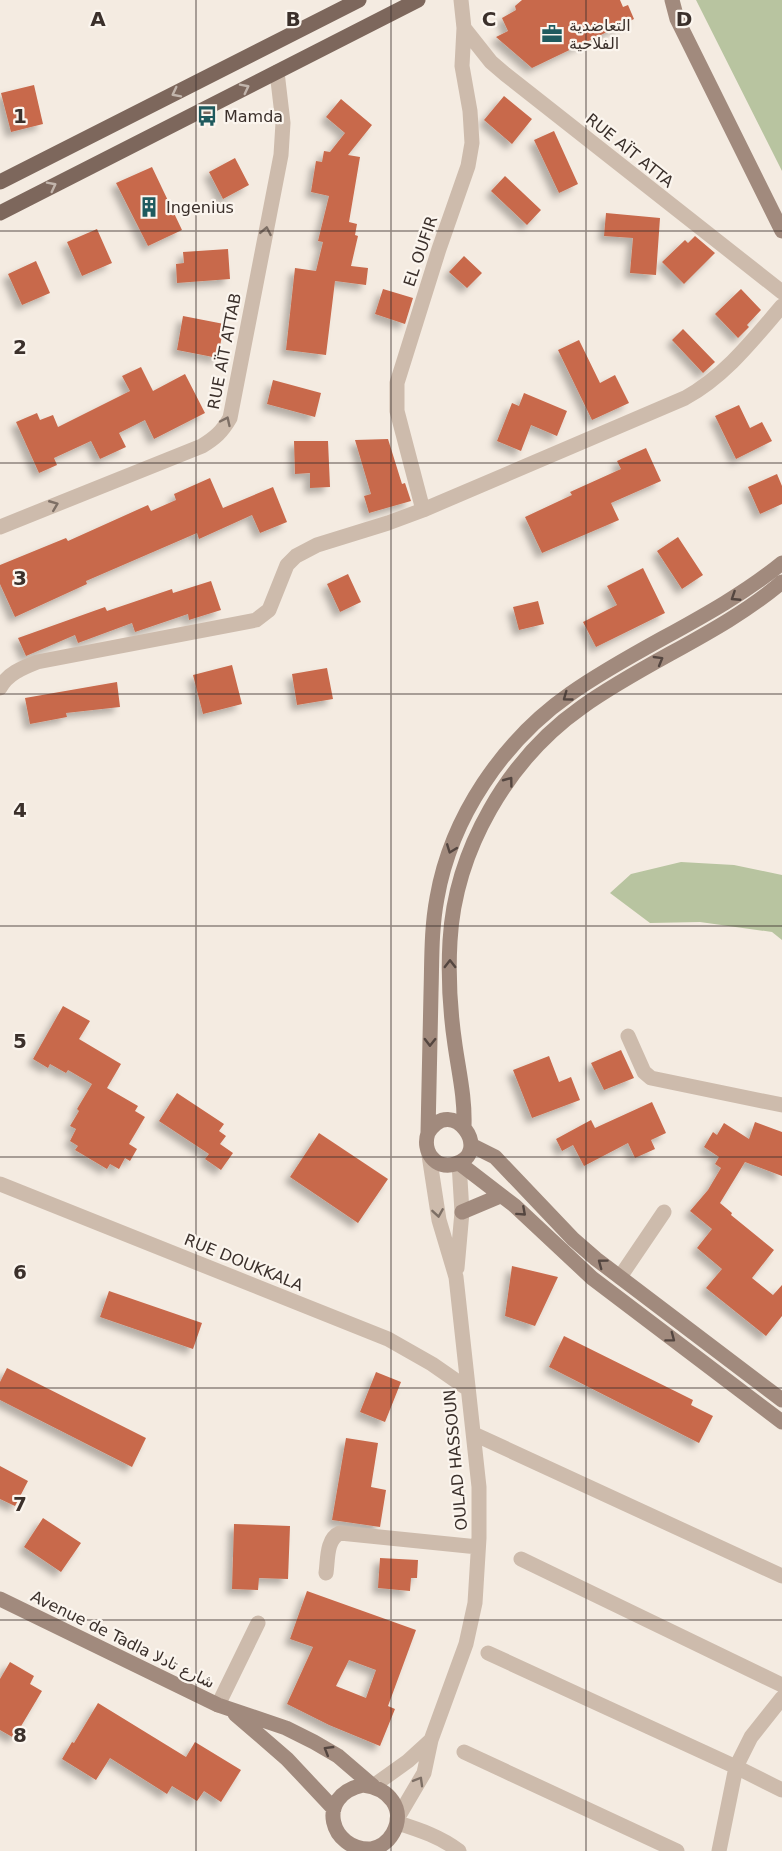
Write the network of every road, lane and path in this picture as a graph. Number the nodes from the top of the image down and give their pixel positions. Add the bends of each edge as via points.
1 (359, 0) edge
2 (418, 0) edge
3 (461, 0) edge
4 (660, 0) edge
5 (672, 0) edge
6 (677, 19) junction
7 (464, 28) junction
8 (277, 72) junction
9 (0, 182) edge
10 (0, 213) edge
11 (782, 231) edge
12 (782, 292) edge
13 (782, 306) edge
14 (423, 510) junction
15 (0, 527) edge
16 (782, 563) edge
17 (782, 582) edge
18 (0, 688) edge
19 (628, 1036) dead end
20 (782, 1105) edge
21 (464, 1126) junction
22 (428, 1133) junction
23 (471, 1145) junction
24 (429, 1155) junction
25 (459, 1163) junction
26 (0, 1184) edge
27 (500, 1196) junction
28 (462, 1212) junction
29 (664, 1212) dead end
30 (456, 1277) junction
31 (620, 1277) junction
32 (731, 1361) junction
33 (720, 1376) junction
34 (468, 1389) junction
35 (782, 1400) edge
36 (782, 1422) edge
37 (474, 1434) junction
38 (478, 1547) junction
39 (522, 1559) dead end
40 (326, 1573) dead end
41 (782, 1576) edge
42 (0, 1599) edge
43 (258, 1623) dead end
44 (488, 1653) dead end
45 (782, 1685) edge
46 (782, 1698) edge
47 (224, 1708) junction
48 (431, 1740) junction
49 (464, 1752) dead end
50 (736, 1767) junction
51 (374, 1786) junction
52 (782, 1790) edge
53 (334, 1809) junction
54 (398, 1821) junction
55 (347, 1848) edge
56 (383, 1848) edge
57 (459, 1851) edge
58 (677, 1851) edge
59 (719, 1851) edge

1 -> 9 main road
2 - 8 main road
3 - 7 street, EL OUFIR
4 - 6 street
5 - 6 street
6 - 11 street
7 - 12 street, RUE AÏT ATTA via 505,74
7 - 14 street, EL OUFIR via 462,66 472,124 470,154 397,390 397,411
10 -> 8 main road
15 -> 8 street, RUE AÏT ATTAB via 202,446 224,429 230,418 280,155 283,123
13 - 14 street via 729,366 700,390
14 - 18 street via 317,545 297,556 287,565 269,610 256,620 37,662 12,674
16 -> 22 street via 732,600 570,694 538,719 484,782 448,856 437,896 431,937
21 -> 17 street via 450,992 450,939 466,862 501,792 524,760 582,707 741,613
19 - 20 street via 644,1072 651,1078
21 - 22 street via 444,1120
21 - 23 street
22 - 24 street
23 - 25 street
31 -> 23 street via 573,1239 495,1157
24 - 25 street via 442,1164
24 -> 30 street, OULAD HASSOUN via 439,1220
25 - 27 street
25 - 28 street, OULAD HASSOUN
26 - 34 street, RUE DOUKKALA via 388,1339
27 - 28 street
27 -> 33 street via 592,1278
28 - 30 street, OULAD HASSOUN
29 - 31 street
30 - 34 street, OULAD HASSOUN
31 - 32 street
32 - 33 street
32 - 35 street
33 - 36 street
34 - 37 street, OULAD HASSOUN
37 - 38 street, OULAD HASSOUN via 479,1487
37 - 41 street
38 - 40 street via 339,1533 330,1540
38 - 48 street, OULAD HASSOUN via 470,1628
39 - 45 street
42 - 47 street, Avenue de Tadla شارع تادلا
43 - 47 street
44 - 50 street
46 - 50 street via 751,1737
51 -> 47 street, Avenue de Tadla شارع تادلا via 314,1742
47 - 53 street, Avenue de Tadla شارع تادلا via 287,1760
48 - 51 street, OULAD HASSOUN
54 -> 48 street, OULAD HASSOUN via 424,1773
49 - 58 street
50 - 52 street
50 - 59 street
51 - 53 street via 353,1787
51 - 54 street via 390,1797
53 - 55 street via 335,1829
54 - 56 street
54 - 57 street
55 - 56 street

